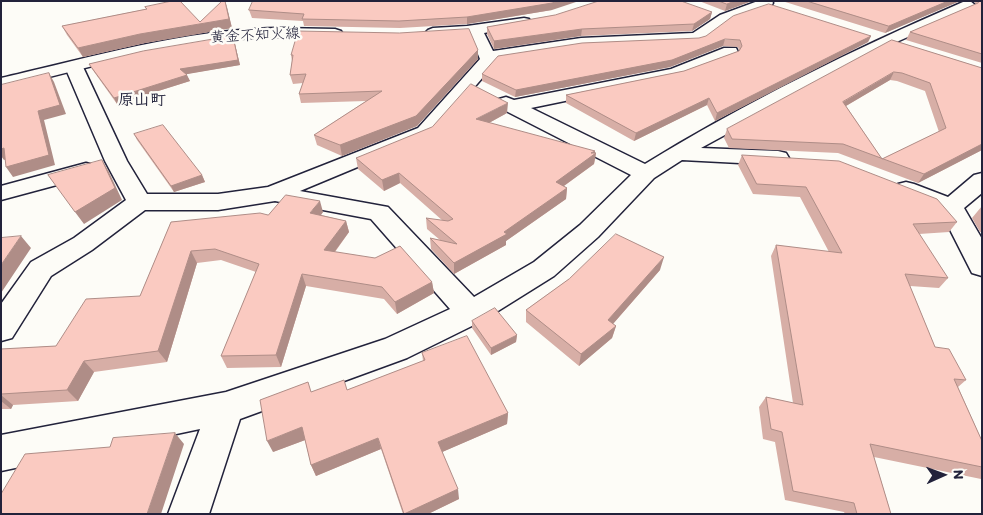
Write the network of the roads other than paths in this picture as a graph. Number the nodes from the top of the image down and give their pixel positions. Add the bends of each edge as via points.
1 (767, 3) edge
2 (968, 5) edge
3 (706, 11) edge
4 (725, 18) junction
5 (538, 19) edge
6 (476, 30) junction
7 (354, 34) edge
8 (420, 34) edge
9 (877, 38) junction
10 (912, 49) edge
11 (730, 52) edge
12 (488, 57) junction
13 (74, 67) junction
14 (1, 84) edge
15 (469, 84) junction
16 (511, 106) junction
17 (678, 153) junction
18 (798, 159) edge
19 (116, 161) junction
20 (646, 173) junction
21 (982, 180) edge
22 (890, 183) edge
23 (1, 193) edge
24 (273, 194) junction
25 (138, 202) junction
26 (951, 207) junction
27 (982, 266) edge
28 (471, 313) junction
29 (1, 329) edge
30 (226, 408) junction
31 (1, 453) edge
32 (188, 514) edge

1 - 4 street
2 - 9 street
3 - 4 street
4 - 12 street via 697,38 581,42
5 - 6 street
6 - 8 street
6 - 12 street
7 - 13 street, 黄金不知火線 via 226,35
9 - 10 street
9 - 17 street
11 - 16 street via 675,73
12 - 15 street via 489,60
13 - 14 street, 黄金不知火線
13 - 19 street
15 - 16 street
15 - 24 street via 425,132
16 - 20 street
17 - 18 street
17 - 20 street
19 - 23 street
19 - 25 street
20 - 28 street via 589,231 544,269
21 - 26 street
22 - 26 street
24 - 25 street via 218,202
24 - 28 street via 379,214
25 - 29 street via 83,244 41,268
26 - 27 street
28 - 30 street via 396,349
30 - 31 street
30 - 32 street

